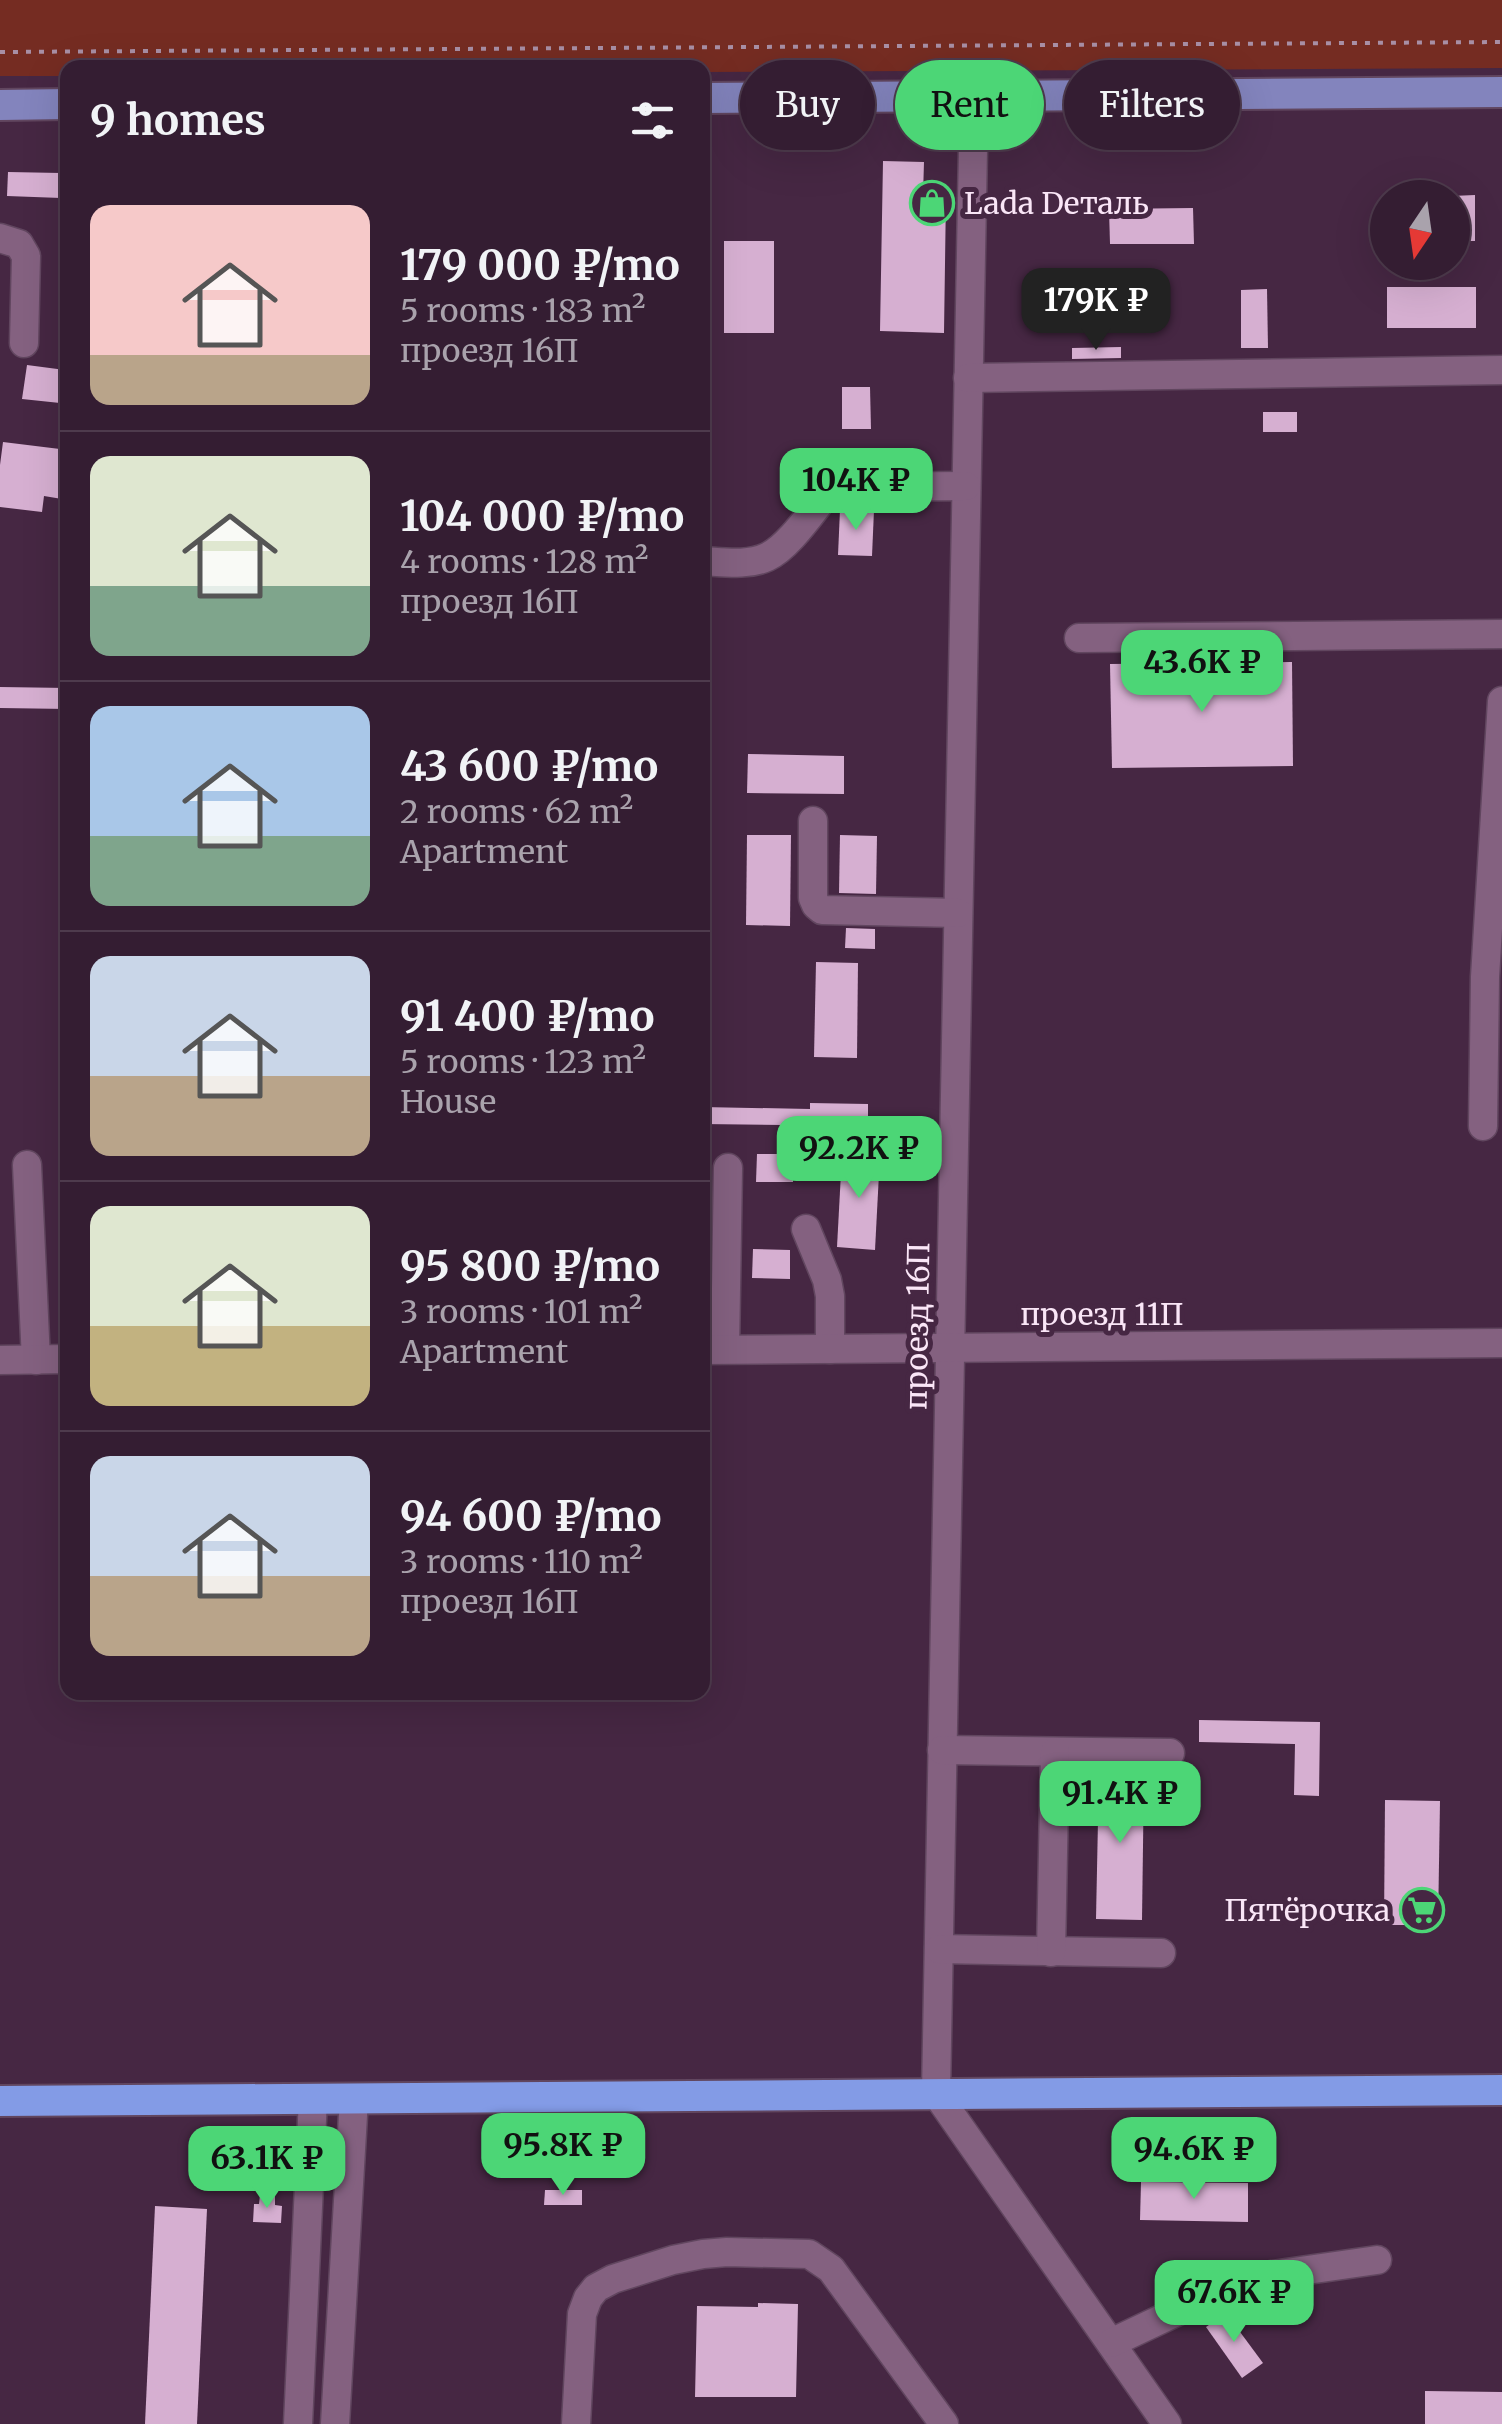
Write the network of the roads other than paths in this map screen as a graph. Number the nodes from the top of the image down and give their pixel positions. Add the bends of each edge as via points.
1 (1502, 92) edge
2 (1044, 95) edge
3 (895, 97) edge
4 (710, 98) edge
5 (60, 104) edge
6 (0, 105) edge
7 (973, 150) edge
8 (0, 238) edge
9 (24, 343) dead end
10 (1502, 370) edge
11 (968, 378) junction
12 (966, 486) junction
13 (710, 561) edge
14 (1502, 634) edge
15 (1079, 638) dead end
16 (1502, 701) edge
17 (813, 821) dead end
18 (958, 913) junction
19 (1483, 1126) dead end
20 (27, 1165) dead end
21 (719, 1181) edge
22 (806, 1229) dead end
23 (1502, 1343) edge
24 (949, 1348) junction
25 (714, 1349) edge
26 (830, 1349) junction
27 (60, 1359) edge
28 (0, 1360) edge
29 (36, 1360) junction
30 (942, 1750) junction
31 (1055, 1752) junction
32 (1170, 1754) dead end
33 (939, 1950) junction
34 (1051, 1952) junction
35 (1162, 1953) dead end
36 (1502, 2090) edge
37 (936, 2094) junction
38 (312, 2098) junction
39 (354, 2098) junction
40 (0, 2101) edge
41 (1377, 2260) dead end
42 (1111, 2343) junction
43 (298, 2424) edge
44 (335, 2424) edge
45 (576, 2424) edge
46 (944, 2424) edge
47 (1168, 2424) edge

1 - 2 main road
3 - 4 main road
5 - 6 main road
7 - 11 street, проезд 16П
8 - 9 street via 19,244 26,256
10 - 11 street
11 - 12 street, проезд 16П
12 - 13 street via 840,487 828,491 766,558
12 - 18 street, проезд 16П
14 - 15 street
16 - 19 street
17 - 18 street via 813,898 822,910
18 - 24 street, проезд 16П
20 - 29 street
21 - 25 street
22 - 26 street via 827,1280
23 - 24 street, проезд 11П
24 - 26 street, проезд 11П
24 - 30 street, проезд 16П
25 - 26 street, проезд 11П
27 - 29 street
28 - 29 street
30 - 31 street
30 - 33 street, проезд 16П
31 - 32 street
31 - 34 street
33 - 34 street
33 - 37 street, проезд 16П
34 - 35 street
36 - 37 highway
37 - 39 highway
37 - 42 street
38 - 39 highway
38 - 40 highway
38 - 43 street
39 - 44 street
41 - 42 street via 1231,2286
42 - 47 street
45 - 46 street via 582,2314 596,2288 673,2260 727,2252 796,2252 821,2261

